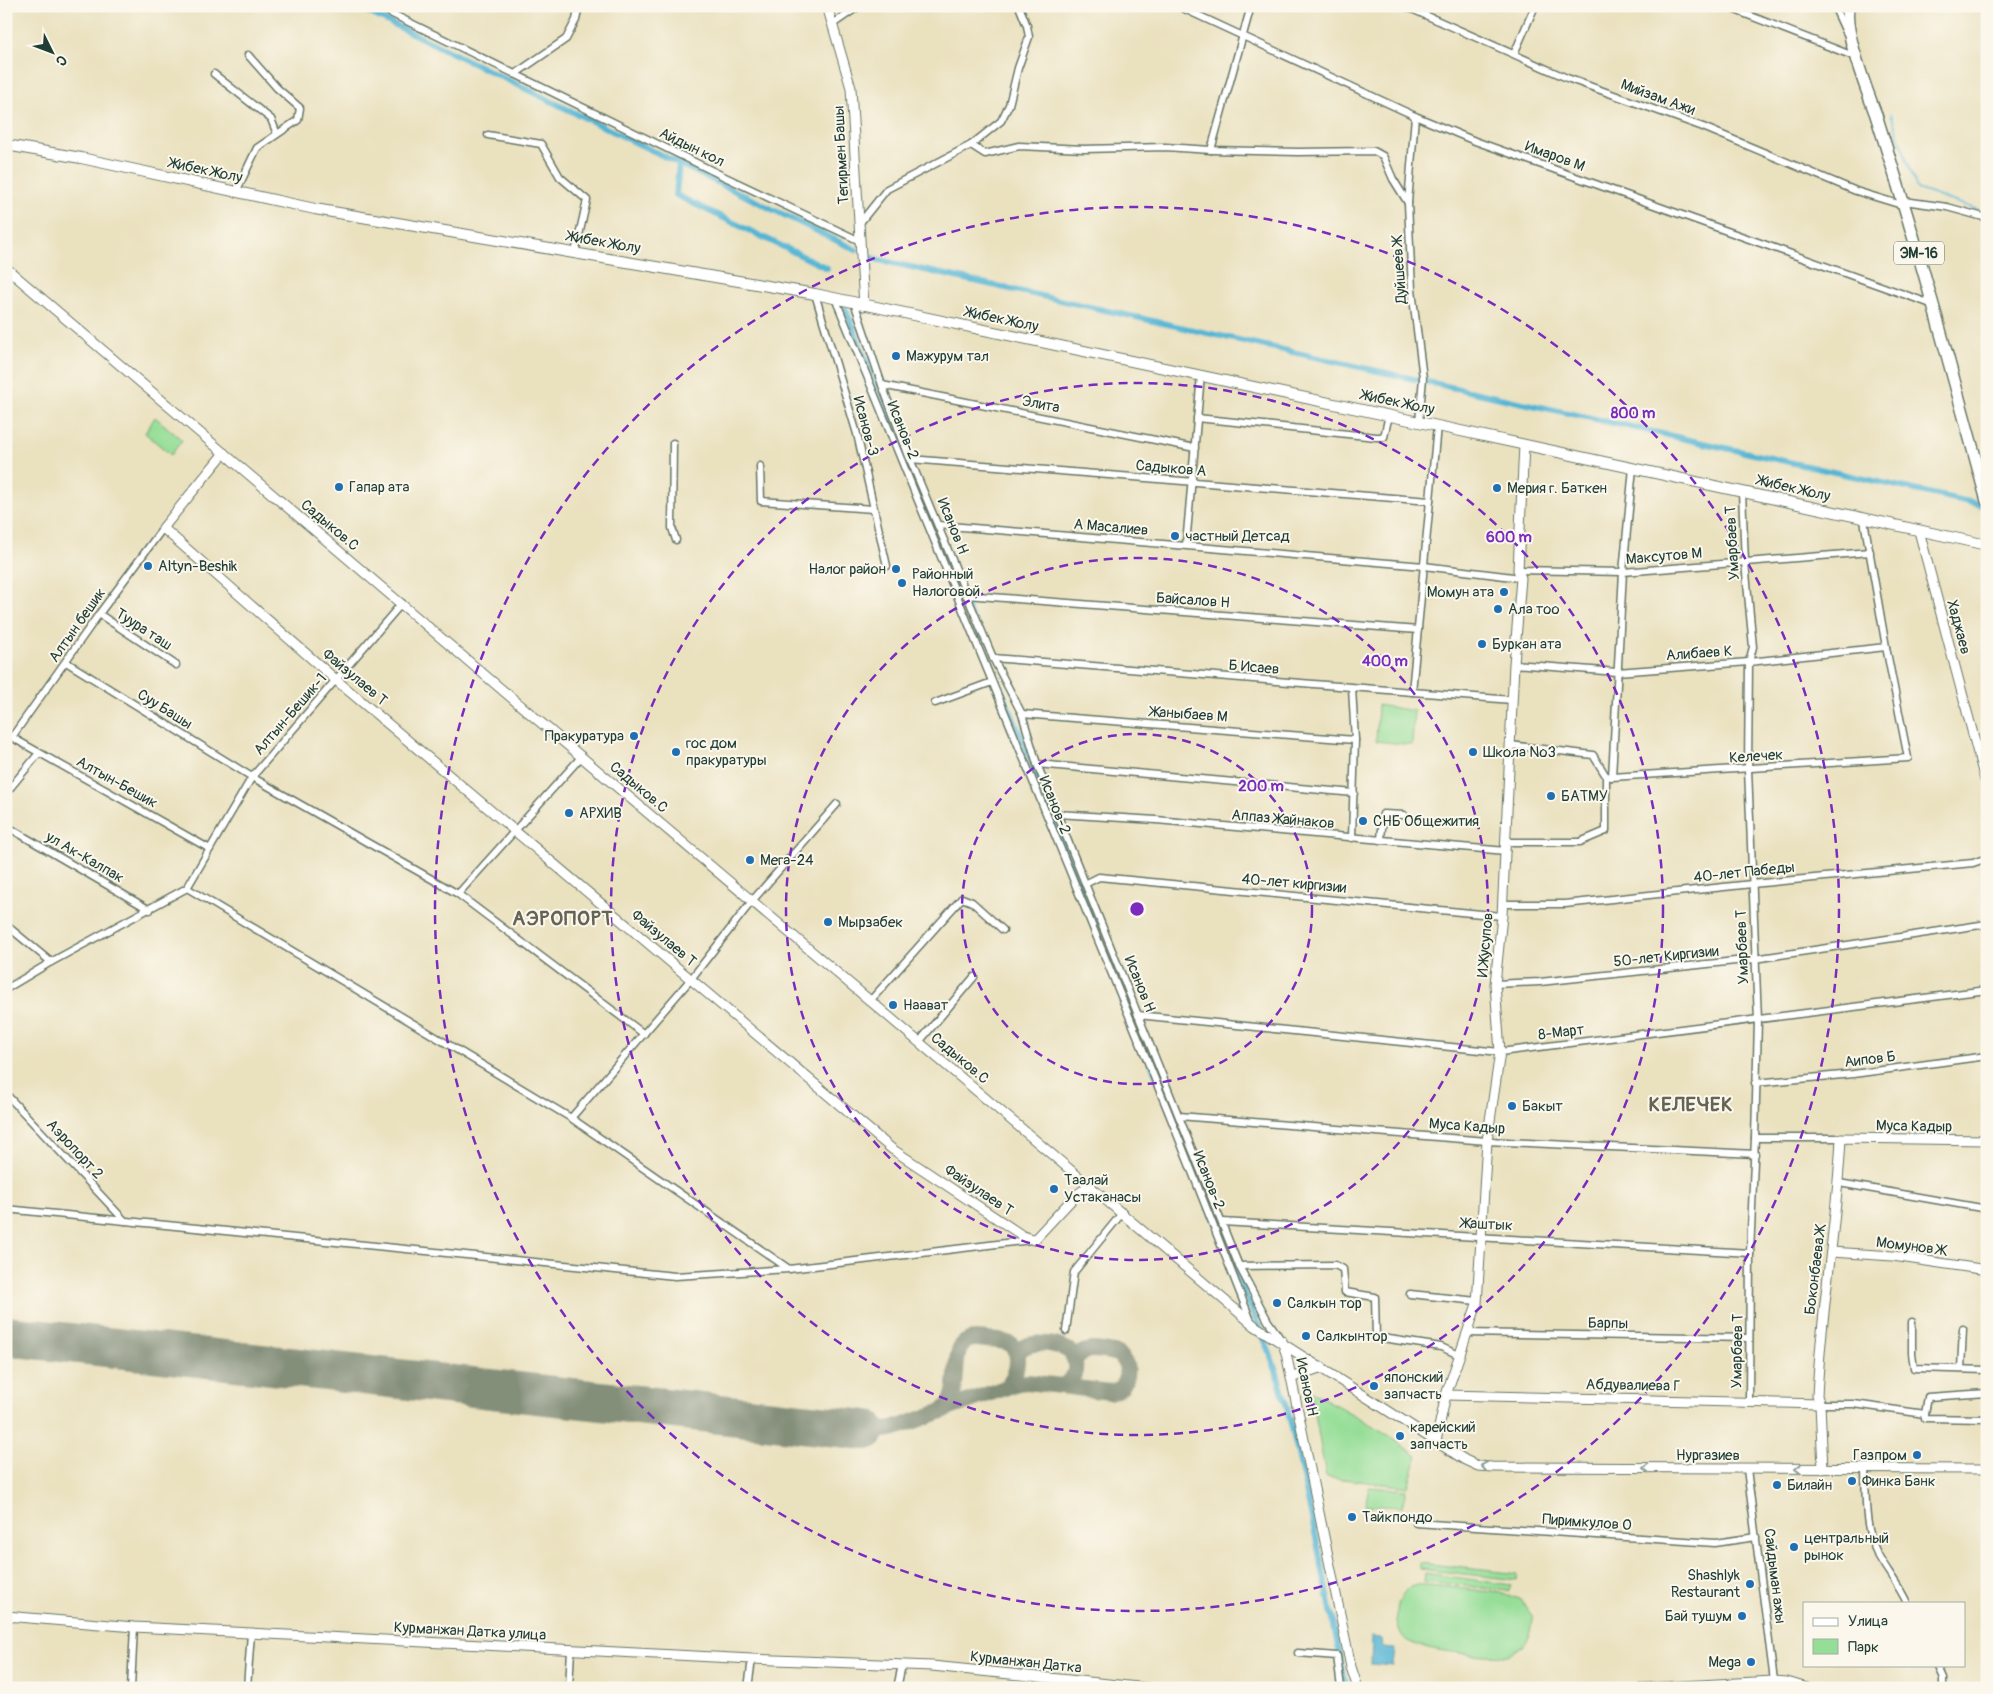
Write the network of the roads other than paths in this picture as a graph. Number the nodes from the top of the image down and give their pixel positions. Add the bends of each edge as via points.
1 (376, 6) edge
2 (579, 6) edge
3 (828, 6) edge
4 (858, 6) edge
5 (1019, 6) edge
6 (1178, 6) edge
7 (1251, 6) edge
8 (1405, 6) edge
9 (1535, 6) edge
10 (1725, 6) edge
11 (1834, 6) edge
12 (1849, 6) edge
13 (833, 24) junction
14 (1243, 36) junction
15 (1855, 53) junction
16 (1514, 54) junction
17 (248, 55) dead end
18 (214, 74) dead end
19 (515, 74) junction
20 (1415, 116) junction
21 (277, 134) junction
22 (488, 135) dead end
23 (6, 145) edge
24 (971, 145) junction
25 (1211, 150) junction
26 (236, 192) junction
27 (1408, 203) junction
28 (1905, 204) junction
29 (1987, 218) edge
30 (859, 224) junction
31 (860, 241) junction
32 (575, 253) junction
33 (6, 268) edge
34 (815, 294) junction
35 (835, 298) junction
36 (859, 304) junction
37 (1934, 305) junction
38 (1201, 376) junction
39 (882, 385) junction
40 (1389, 415) junction
41 (1197, 418) junction
42 (1419, 422) junction
43 (1437, 426) junction
44 (673, 443) dead end
45 (1524, 445) junction
46 (1195, 448) junction
47 (224, 453) junction
48 (910, 459) junction
49 (760, 466) dead end
50 (1633, 468) junction
51 (1192, 482) junction
52 (1742, 492) junction
53 (1430, 501) junction
54 (1987, 502) edge
55 (873, 509) junction
56 (1864, 520) junction
57 (938, 525) junction
58 (163, 528) junction
59 (1919, 532) junction
60 (676, 540) dead end
61 (1186, 545) junction
62 (1987, 545) edge
63 (1870, 552) junction
64 (1745, 562) junction
65 (887, 566) dead end
66 (1424, 566) junction
67 (1623, 572) junction
68 (1520, 574) junction
69 (966, 595) junction
70 (402, 603) junction
71 (99, 614) junction
72 (1418, 630) junction
73 (1886, 647) junction
74 (993, 658) junction
75 (66, 662) junction
76 (1749, 662) junction
77 (1514, 664) junction
78 (176, 665) dead end
79 (1617, 672) junction
80 (336, 680) junction
81 (992, 682) junction
82 (1352, 688) junction
83 (1412, 692) junction
84 (1512, 700) junction
85 (935, 703) dead end
86 (1022, 714) junction
87 (9, 736) edge
88 (1355, 740) junction
89 (1510, 745) junction
90 (39, 753) junction
91 (582, 756) junction
92 (1037, 764) junction
93 (1748, 769) junction
94 (1609, 776) junction
95 (252, 777) junction
96 (1987, 787) edge
97 (6, 793) edge
98 (1354, 793) junction
99 (838, 804) dead end
100 (1057, 814) junction
101 (1404, 815) dead end
102 (6, 826) edge
103 (514, 830) junction
104 (1352, 838) junction
105 (1381, 840) junction
106 (1506, 847) junction
107 (210, 849) junction
108 (1987, 858) edge
109 (1085, 884) junction
110 (1752, 884) junction
111 (187, 888) junction
112 (458, 894) junction
113 (752, 901) junction
114 (1502, 904) junction
115 (150, 910) junction
116 (1502, 916) junction
117 (1987, 924) edge
118 (6, 925) edge
119 (1003, 930) dead end
120 (1754, 959) junction
121 (51, 962) junction
122 (974, 977) dead end
123 (691, 979) junction
124 (1495, 984) junction
125 (6, 989) edge
126 (1987, 990) edge
127 (870, 1000) junction
128 (1138, 1015) junction
129 (1758, 1020) junction
130 (644, 1034) junction
131 (919, 1042) junction
132 (1500, 1052) junction
133 (1987, 1056) edge
134 (1755, 1083) junction
135 (6, 1094) edge
136 (1179, 1116) junction
137 (571, 1118) junction
138 (1755, 1138) junction
139 (1842, 1138) junction
140 (1987, 1140) edge
141 (1487, 1141) junction
142 (1755, 1154) junction
143 (1839, 1184) junction
144 (1091, 1185) junction
145 (6, 1209) edge
146 (1987, 1209) edge
147 (1123, 1212) junction
148 (124, 1221) junction
149 (1222, 1222) junction
150 (1481, 1236) junction
151 (1034, 1240) junction
152 (1830, 1252) junction
153 (1750, 1253) junction
154 (1239, 1266) junction
155 (789, 1269) junction
156 (1987, 1270) edge
157 (1410, 1294) dead end
158 (1477, 1302) junction
159 (1912, 1322) dead end
160 (1254, 1324) junction
161 (1963, 1330) dead end
162 (1066, 1331) dead end
163 (1467, 1333) junction
164 (1749, 1338) junction
165 (1278, 1339) junction
166 (1460, 1355) junction
167 (1322, 1367) junction
168 (1961, 1369) junction
169 (1987, 1370) edge
170 (1291, 1378) junction
171 (1987, 1393) edge
172 (1446, 1395) junction
173 (1749, 1401) junction
174 (1820, 1404) junction
175 (1925, 1414) junction
176 (1987, 1419) edge
177 (1436, 1441) junction
178 (1747, 1469) junction
179 (1823, 1469) junction
180 (1864, 1469) junction
181 (1987, 1469) edge
182 (1416, 1523) dead end
183 (1756, 1536) junction
184 (1907, 1602) edge
185 (6, 1616) edge
186 (134, 1627) junction
187 (251, 1633) junction
188 (571, 1650) junction
189 (1298, 1653) dead end
190 (752, 1659) junction
191 (902, 1665) junction
192 (932, 1666) joint
193 (1937, 1666) edge
194 (1774, 1684) edge
195 (1104, 1686) edge
196 (131, 1688) edge
197 (247, 1688) edge
198 (569, 1688) edge
199 (748, 1688) edge
200 (897, 1688) edge
201 (1148, 1688) edge
202 (1341, 1688) edge
203 (1358, 1688) edge
204 (1643, 1688) edge
205 (1807, 1688) edge
206 (1943, 1688) edge

1 - 19 street, Айдын кол
2 - 19 street via 566,39
3 - 13 street, Тегирмен Башы
4 - 13 street
5 - 24 street via 1029,37 1009,105 1001,121
6 - 14 street, Имаров М
7 - 14 street
8 - 16 street, Мийзам Ажи
9 - 16 street
10 - 15 street
11 - 15 street
12 - 15 highway, ЭМ-16 via 1847,12
13 - 30 street, Тегирмен Башы via 851,88
14 - 20 street, Имаров М
14 - 25 street
15 - 28 highway, ЭМ-16
16 - 28 street, Мийзам Ажи via 1567,78 1703,127 1856,191
17 - 21 street via 300,108 298,120
18 - 21 street via 271,119
19 - 31 street, Айдын кол
20 - 27 street, Дуйшеев Ж
20 - 37 street, Имаров М via 1474,141
21 - 26 street via 257,148
22 - 32 street via 541,144 560,177 587,200
23 - 26 main road, Жибек Жолу via 73,156
24 - 25 street via 984,154 1019,146
24 - 30 street via 888,188
25 - 27 street via 1374,151 1383,156
26 - 32 main road, Жибек Жолу via 315,209
27 - 42 street, Дуйшеев Ж via 1412,290 1423,378
28 - 29 street, Мийзам Ажи via 1947,207
28 - 37 highway, ЭМ-16
30 - 31 street, Тегирмен Башы
31 - 36 street, Тегирмен Башы
32 - 34 main road, Жибек Жолу
33 - 47 street, Садыков.С
34 - 35 main road, Жибек Жолу
34 - 55 street, Исанов-3 via 857,434
35 - 36 main road, Жибек Жолу
35 - 81 street, Исанов-2
36 - 38 main road, Жибек Жолу
36 - 39 street, Исанов Н
37 - 54 highway, ЭМ-16
38 - 40 main road, Жибек Жолу
38 - 41 street
39 - 46 street, Элита
39 - 48 street, Исанов Н
40 - 41 street via 1384,436 1376,437
40 - 42 main road, Жибек Жолу
41 - 46 street
42 - 43 main road, Жибек Жолу
43 - 45 main road, Жибек Жолу
43 - 53 street
44 - 60 street via 672,528
45 - 50 main road, Жибек Жолу
45 - 68 street, И.Жусупов
46 - 51 street
47 - 58 street
47 - 70 street, Садыков.С
48 - 51 street, Садыков А
48 - 57 street, Исанов Н
49 - 55 street via 761,501
50 - 52 main road, Жибек Жолу
50 - 67 street
51 - 53 street, Садыков А
51 - 61 street
52 - 56 main road, Жибек Жолу
52 - 64 street, Умарбаев Т
53 - 66 street
55 - 65 street, Исанов-3
56 - 59 main road, Жибек Жолу
56 - 63 street
57 - 61 street, А Масалиев
57 - 69 street, Исанов Н
58 - 71 street, Алтын бешик
58 - 80 street, Файзулаев Т
59 - 62 main road, Жибек Жолу
59 - 96 street, Хаджаев
61 - 66 street, А Масалиев
63 - 64 street, Максутов М
63 - 73 street
64 - 67 street, Максутов М
64 - 76 street, Умарбаев Т via 1753,647
66 - 68 street, А Масалиев
66 - 72 street
67 - 68 street, Максутов М
67 - 79 street
68 - 77 street, И.Жусупов
69 - 72 street, Байсалов Н
69 - 74 street, Исанов Н
70 - 80 street, Алтын-Бешик-1
70 - 91 street, Садыков.С
71 - 75 street, Алтын бешик
71 - 78 street, Туура таш
72 - 83 street
73 - 76 street, Алибаев К
73 - 93 street, Келечек via 1908,758
74 - 82 street, Б Исаев
74 - 86 street, Исанов Н
75 - 87 street, Алтын бешик
75 - 95 street, Суу Башы
76 - 79 street, Алибаев К
76 - 93 street, Умарбаев Т
77 - 79 street, Алибаев К
77 - 84 street, И.Жусупов
79 - 94 street
80 - 95 street, Алтын-Бешик-1
80 - 103 street, Файзулаев Т
81 - 85 street
81 - 160 street, Исанов-2
82 - 83 street, Б Исаев
82 - 88 street
83 - 84 street, Б Исаев
84 - 89 street, И.Жусупов
86 - 88 street, Жаныбаев М
86 - 92 street, Исанов Н
87 - 90 street, Алтын-Бешик
88 - 98 street
89 - 94 street via 1593,756
89 - 106 street, И.Жусупов
90 - 97 street
90 - 107 street, Алтын-Бешик
91 - 103 street
91 - 113 street, Садыков.С
92 - 98 street
92 - 100 street, Исанов Н
93 - 94 street, Келечек
93 - 110 street, Умарбаев Т
94 - 106 street, Аппаз Жайнаков via 1606,831 1580,842
95 - 107 street, Алтын-Бешик-1
95 - 112 street, Суу Башы
98 - 104 street
99 - 113 street
100 - 104 street, Аппаз Жайнаков
100 - 109 street, Исанов Н
101 - 105 street via 1383,814
102 - 115 street, ул Ак-Калпак
103 - 112 street
103 - 123 street, Файзулаев Т
104 - 105 street, Аппаз Жайнаков
105 - 106 street, Аппаз Жайнаков
106 - 114 street, И.Жусупов
107 - 111 street, Алтын-Бешик-1
108 - 110 street, 40-лет Пабеды via 1973,863
109 - 116 street, 40-лет киргизии via 1099,877
109 - 128 street, Исанов Н
110 - 114 street, 40-лет Пабеды via 1565,904
110 - 120 street, Умарбаев Т
111 - 115 street
111 - 137 street
112 - 130 street, Суу Башы
113 - 123 street
113 - 127 street, Садыков.С
114 - 116 street, И.Жусупов
115 - 121 street
116 - 124 street, И.Жусупов
117 - 120 street, 50-лет Киргизии
118 - 121 street
119 - 127 street via 972,902 962,898
120 - 124 street, 50-лет Киргизии
120 - 129 street, Умарбаев Т
121 - 125 street
122 - 131 street
123 - 130 street
123 - 151 street, Файзулаев Т via 892,1148
124 - 132 street, И.Жусупов
126 - 129 street, 8-Март
127 - 131 street, Садыков.С
128 - 132 street, 8-Март
128 - 136 street, Исанов Н
129 - 132 street, 8-Март
129 - 134 street, Умарбаев Т
130 - 137 street
131 - 144 street, Садыков.С
132 - 141 street, И.Жусупов
133 - 134 street, Аипов Б
134 - 138 street, Умарбаев Т
135 - 148 street, Аэропорт 2
136 - 141 street, Муса Кадыр
136 - 149 street, Исанов Н
137 - 155 street
138 - 139 street
138 - 142 street, Умарбаев Т
139 - 140 street, Муса Кадыр
139 - 143 street, Боконбаева.Ж
141 - 142 street, Муса Кадыр
141 - 150 street, И.Жусупов
142 - 153 street, Умарбаев Т
143 - 146 street
143 - 152 street, Боконбаева.Ж
144 - 147 street, Садыков.С
144 - 151 street via 1076,1195
145 - 148 street
147 - 160 street, Садыков.С
147 - 162 street via 1074,1272
148 - 155 street via 675,1276
149 - 150 street, Жаштык
149 - 154 street, Исанов Н
150 - 153 street, Жаштык
150 - 158 street, И.Жусупов
151 - 155 street
152 - 156 street, Момунов Ж via 1893,1256
152 - 174 street, Боконбаева.Ж via 1820,1346 1817,1396
153 - 164 street, Умарбаев Т
154 - 165 street, Исанов Н
154 - 166 street via 1335,1265 1343,1268 1345,1292 1375,1297 1376,1336 1441,1347
157 - 158 street
158 - 163 street, И.Жусупов
159 - 168 street via 1914,1368
160 - 165 street, Садыков.С
161 - 168 street
163 - 164 street, Барпы
163 - 166 street, И.Жусупов
164 - 173 street, Умарбаев Т
165 - 167 street
165 - 170 street, Исанов Н
166 - 172 street, И.Жусупов
167 - 170 street
167 - 177 street
168 - 169 street
170 - 203 street, Исанов Н
171 - 175 street via 1928,1397
172 - 173 street, Абдувалиева Г
172 - 177 street, И.Жусупов
173 - 174 street, Абдувалиева Г
174 - 175 street via 1854,1404
174 - 179 street, Боконбаева.Ж
175 - 176 street via 1925,1418
178 -> 177 street, Нургазиев via 1478,1466
179 -> 178 street, Нургазиев
178 - 183 street, Сайдыман ажы
179 - 180 street, Нургазиев
180 - 181 street, Нургазиев
180 - 184 street via 1872,1542
182 - 183 street, Пиримкулов О via 1715,1543
183 - 194 street, Сайдыман ажы
185 - 186 street, Курманжан Датка улица
186 - 187 street, Курманжан Датка улица
186 - 196 street
187 - 188 street, Курманжан Датка улица
187 - 197 street
188 - 190 street, Курманжан Датка улица
188 - 198 street
189 - 202 street via 1337,1656
190 - 191 street, Курманжан Датка улица
190 - 199 street
191 - 192 street, Курманжан Датка улица
191 - 200 street
192 - 195 street, Курманжан Датка
193 - 206 street via 1943,1678
194 - 204 street
194 - 205 street via 1788,1682
195 - 201 street, Курманжан Датка

